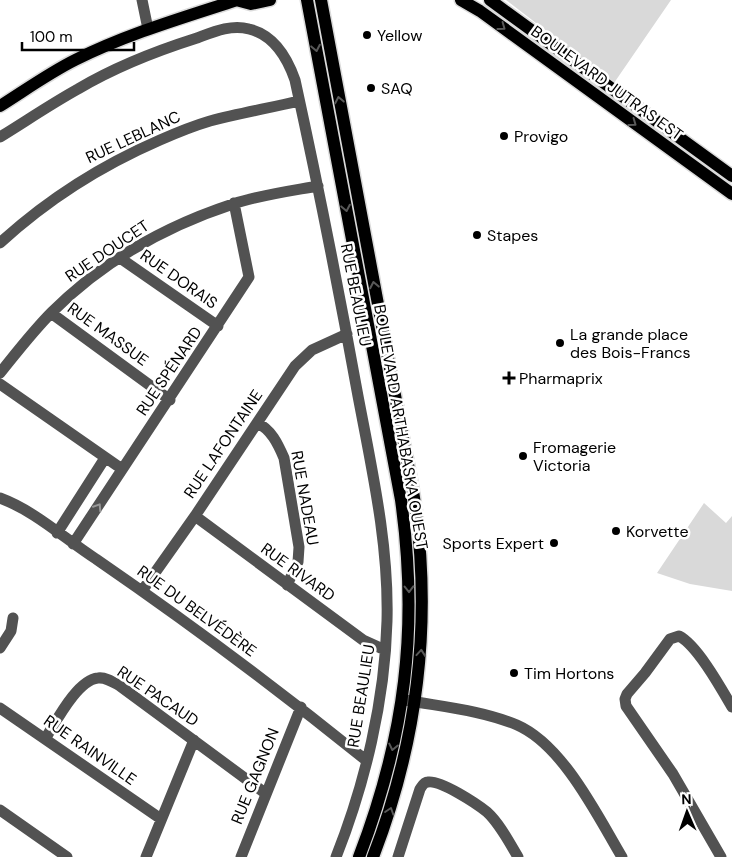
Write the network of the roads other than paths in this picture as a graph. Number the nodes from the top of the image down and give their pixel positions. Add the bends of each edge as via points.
1 (142, 0) edge
2 (236, 0) edge
3 (270, 0) edge
4 (307, 0) edge
5 (321, 0) edge
6 (462, 0) edge
7 (490, 0) edge
8 (148, 29) junction
9 (300, 101) junction
10 (0, 106) edge
11 (0, 137) edge
12 (732, 176) edge
13 (318, 186) junction
14 (732, 194) edge
15 (234, 204) junction
16 (0, 242) edge
17 (120, 258) junction
18 (52, 313) junction
19 (218, 326) junction
20 (347, 334) junction
21 (0, 373) edge
22 (0, 384) edge
23 (170, 400) junction
24 (257, 423) junction
25 (106, 458) junction
26 (122, 469) junction
27 (0, 498) edge
28 (195, 516) junction
29 (57, 533) junction
30 (73, 544) junction
31 (287, 585) junction
32 (142, 591) junction
33 (13, 618) dead end
34 (0, 648) edge
35 (385, 650) junction
36 (409, 701) junction
37 (301, 707) junction
38 (732, 707) edge
39 (0, 708) edge
40 (45, 739) junction
41 (194, 740) junction
42 (367, 761) junction
43 (265, 793) junction
44 (0, 810) edge
45 (161, 819) junction
46 (67, 857) edge
47 (146, 857) edge
48 (241, 857) edge
49 (336, 857) edge
50 (359, 857) edge
51 (374, 857) edge
52 (398, 857) edge
53 (518, 857) edge
54 (622, 857) edge
55 (721, 857) edge

1 - 8 street
2 - 3 main road via 251,4
2 - 8 main road
4 -> 36 main road, BOULEVARD ARTHABASKA OUEST via 403,516 408,566
36 -> 5 main road, BOULEVARD ARTHABASKA OUEST via 422,639 421,554 416,513
6 -> 14 main road, BOULEVARD JUTRAS EST
7 - 12 main road, BOULEVARD JUTRAS EST
8 - 10 main road via 73,61
9 - 11 street, RUE BEAULIEU via 289,64 280,50 250,29 229,28 109,72
9 - 13 street, RUE BEAULIEU
9 - 16 street, RUE LEBLANC via 208,122 121,157 57,196
13 - 15 street, RUE DOUCET
13 - 20 street, RUE BEAULIEU
15 - 17 street, RUE DOUCET via 150,239
15 - 19 street, RUE SPÉNARD via 249,277
17 - 18 street, RUE DOUCET
17 - 19 street, RUE DORAIS
18 - 21 street, RUE DOUCET
18 - 23 street, RUE MASSUE
19 - 23 street, RUE SPÉNARD
20 - 24 street, RUE LAFONTAINE via 302,357
20 - 35 street, RUE BEAULIEU via 384,553
22 - 25 street
23 - 26 street, RUE SPÉNARD
24 - 28 street, RUE LAFONTAINE
24 - 31 street, RUE NADEAU via 270,433 284,458 299,547 298,562
25 - 26 street
25 - 29 street
30 -> 26 street, RUE SPÉNARD
27 - 29 street, RUE DU BELVÉDÈRE
28 - 31 street, RUE RIVARD
28 - 32 street, RUE LAFONTAINE
29 - 30 street, RUE DU BELVÉDÈRE
30 - 32 street, RUE DU BELVÉDÈRE
31 - 35 street, RUE RIVARD via 363,640
32 - 37 street, RUE DU BELVÉDÈRE
33 - 34 street via 11,631
35 - 42 street, RUE BEAULIEU
36 -> 50 main road, BOULEVARD ARTHABASKA OUEST
51 -> 36 main road, BOULEVARD ARTHABASKA OUEST via 397,791 410,734
36 - 54 street via 492,716 517,725 534,736 572,776
37 - 42 street, RUE DU BELVÉDÈRE
37 - 43 street, RUE GAGNON
38 - 55 street via 713,676 686,640 679,636 670,639 625,700
39 - 40 street, RUE RAINVILLE
40 - 41 street, RUE PACAUD via 79,688 98,678 120,686
40 - 45 street, RUE RAINVILLE
41 - 43 street, RUE PACAUD
41 - 45 street
42 - 49 street, RUE BEAULIEU
43 - 48 street, RUE GAGNON
44 - 46 street
45 - 47 street
52 - 53 street via 420,789 428,782 443,785 486,812

